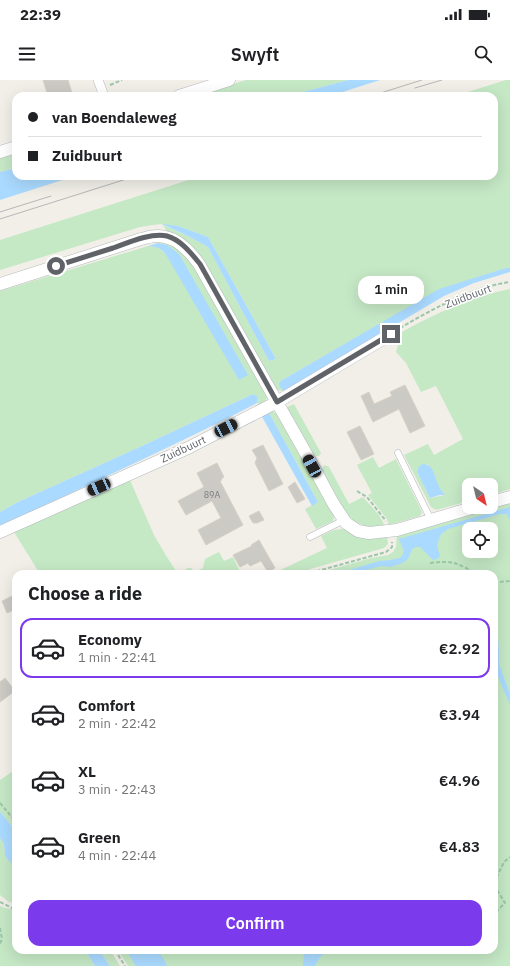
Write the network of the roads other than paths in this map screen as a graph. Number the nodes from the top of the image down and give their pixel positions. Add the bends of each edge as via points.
1 (98, 80) edge
2 (229, 80) edge
3 (102, 92) edge
4 (192, 92) edge
5 (0, 284) edge
6 (391, 334) road end
7 (277, 402) junction
8 (398, 454) dead end
9 (510, 496) edge
10 (498, 500) edge
11 (462, 511) edge
12 (344, 520) junction
13 (431, 520) junction
14 (0, 532) edge
15 (310, 537) dead end

1 - 3 street
2 - 4 street
5 - 7 street via 141,239 166,236 176,240 193,254 200,264
6 - 7 street, Zuidbuurt
7 - 12 street
7 - 14 street, Zuidbuurt via 188,448
8 - 13 lane
9 - 10 street
11 - 13 street
12 - 13 street via 358,531 369,533 398,530
12 - 15 lane

